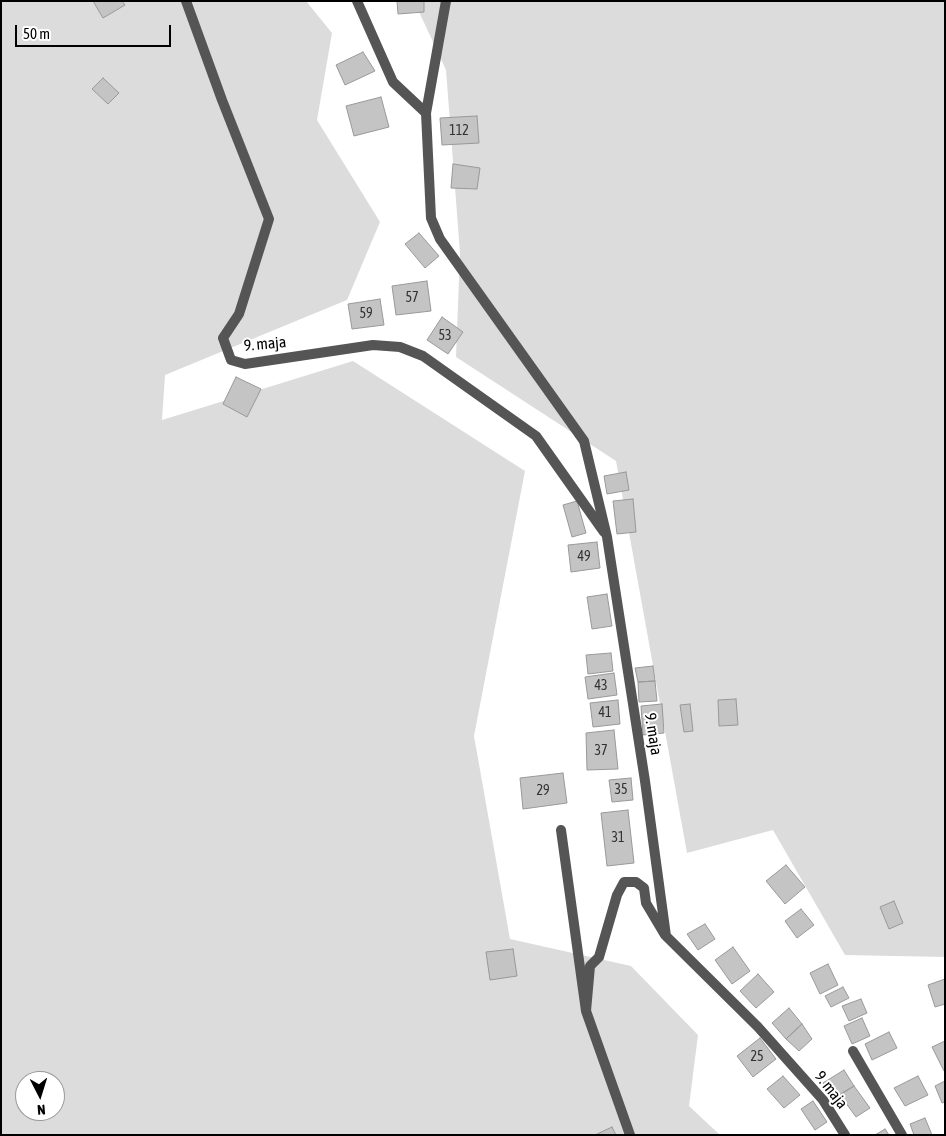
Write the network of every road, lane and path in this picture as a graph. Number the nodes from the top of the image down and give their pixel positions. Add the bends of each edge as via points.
1 (186, 1) edge
2 (357, 1) edge
3 (446, 1) edge
4 (426, 113) junction
5 (607, 537) junction
6 (561, 830) dead end
7 (666, 936) junction
8 (586, 1011) junction
9 (853, 1051) dead end
10 (630, 1135) edge
11 (845, 1135) edge
12 (902, 1135) edge

1 - 5 street, 9. maja via 269,219 239,314 223,338 231,360 245,364 373,345 400,347 423,356 536,436
2 - 4 street via 393,82
3 - 4 street, 9. maja
4 - 5 street, 9. maja via 431,218 440,239 584,441
5 - 7 street, 9. maja
6 - 8 street, 9. maja
7 - 8 street, 9. maja via 646,903 644,888 636,882 624,882 617,894 600,957 590,966
7 - 11 street, 9. maja via 758,1027 823,1100
8 - 10 street, 9. maja
9 - 12 street

